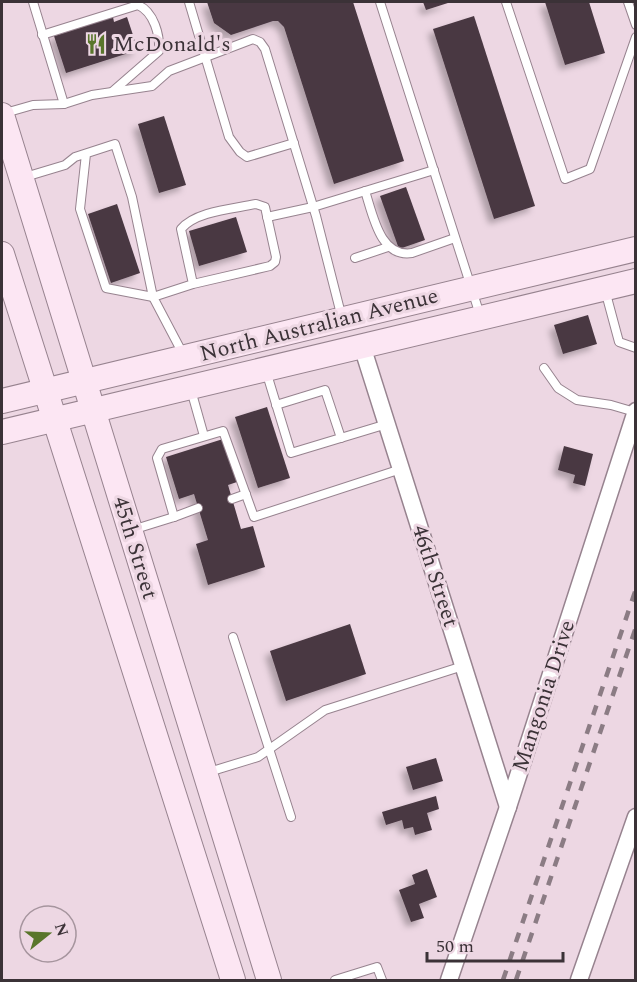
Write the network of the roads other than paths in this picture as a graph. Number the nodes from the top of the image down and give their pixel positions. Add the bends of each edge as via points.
1 (33, 2) edge
2 (189, 2) edge
3 (380, 2) edge
4 (506, 2) edge
5 (628, 2) edge
6 (636, 25) edge
7 (42, 35) junction
8 (636, 38) edge
9 (206, 55) junction
10 (112, 92) junction
11 (64, 104) junction
12 (2, 115) edge
13 (294, 143) junction
14 (86, 154) junction
15 (434, 170) junction
16 (21, 178) junction
17 (365, 191) junction
18 (313, 207) junction
19 (267, 217) junction
20 (456, 238) junction
21 (388, 247) junction
22 (636, 249) edge
23 (2, 254) edge
24 (355, 258) dead end
25 (636, 281) edge
26 (192, 285) junction
27 (472, 288) junction
28 (604, 288) junction
29 (153, 297) junction
30 (481, 317) junction
31 (342, 319) junction
32 (362, 346) junction
33 (636, 348) edge
34 (185, 357) junction
35 (544, 368) dead end
36 (265, 369) junction
37 (83, 382) junction
38 (190, 387) junction
39 (46, 390) junction
40 (2, 401) edge
41 (276, 405) junction
42 (92, 410) junction
43 (635, 411) edge
44 (55, 419) junction
45 (387, 424) junction
46 (2, 432) edge
47 (204, 436) junction
48 (341, 438) junction
49 (401, 469) junction
50 (246, 494) junction
51 (232, 499) dead end
52 (198, 508) dead end
53 (174, 517) junction
54 (129, 531) junction
55 (233, 637) dead end
56 (463, 666) junction
57 (269, 748) junction
58 (205, 774) junction
59 (508, 807) junction
60 (291, 816) dead end
61 (636, 817) edge
62 (233, 981) edge
63 (269, 981) edge
64 (335, 981) edge
65 (382, 981) edge
66 (449, 981) edge
67 (579, 981) edge

1 - 7 lane
2 - 9 lane
3 - 15 lane
4 - 8 lane via 565,179 590,169
5 - 6 lane
7 - 10 lane via 138,5 146,9 159,51
7 - 11 lane
9 - 10 lane via 169,71 152,86
9 - 13 lane via 229,136 240,152 247,157
9 - 13 lane via 253,39 261,42
10 - 11 lane
11 - 12 lane via 33,105
12 - 16 main road, 45th Street
13 - 18 lane
14 - 16 lane via 65,165
14 - 29 lane via 80,209 106,288
14 - 29 lane via 115,144 132,197
15 - 17 lane
15 - 20 lane
16 - 37 main road, 45th Street
17 - 18 lane
17 - 21 lane
18 - 19 lane
18 - 31 lane
19 - 26 lane via 275,262
19 - 26 lane via 265,207 256,204 187,222 181,229
20 - 21 lane via 405,254
20 - 27 lane
21 - 24 lane
22 - 27 main road, North Australian Avenue
23 - 39 main road, 45th Street
25 - 28 main road, North Australian Avenue
26 - 29 lane
27 - 30 lane
27 - 31 main road, North Australian Avenue
28 - 30 main road, North Australian Avenue
28 - 33 lane via 619,342
29 - 34 lane
30 - 32 main road, North Australian Avenue
31 - 34 main road, North Australian Avenue
32 - 36 main road, North Australian Avenue
32 - 45 street, 46th Street
34 - 37 main road, North Australian Avenue
35 - 43 lane via 558,388 577,400
36 - 38 main road, North Australian Avenue
36 - 41 lane
37 - 39 main road, North Australian Avenue
37 - 42 main road, 45th Street
38 - 42 main road, North Australian Avenue
38 - 47 lane
39 - 40 main road, North Australian Avenue
39 - 44 main road, 45th Street
41 - 48 lane via 326,390
41 - 48 lane via 291,453
42 - 44 main road, North Australian Avenue
42 - 54 main road, 45th Street
43 - 59 street, Mangonia Drive
44 - 46 main road, North Australian Avenue
44 - 62 main road, 45th Street
45 - 48 lane
45 - 49 street, 46th Street
47 - 50 lane via 223,431
47 - 53 lane via 162,449 157,458
49 - 50 lane via 254,517
49 - 56 street, 46th Street
50 - 51 lane
52 - 53 lane
53 - 54 lane
54 - 58 main road, 45th Street
55 - 57 lane
56 - 57 lane via 325,710
56 - 59 street, 46th Street
57 - 58 lane via 258,757
57 - 60 lane
58 - 63 main road, 45th Street
59 - 66 street, Mangonia Drive
61 - 67 street
64 - 65 lane via 377,967

